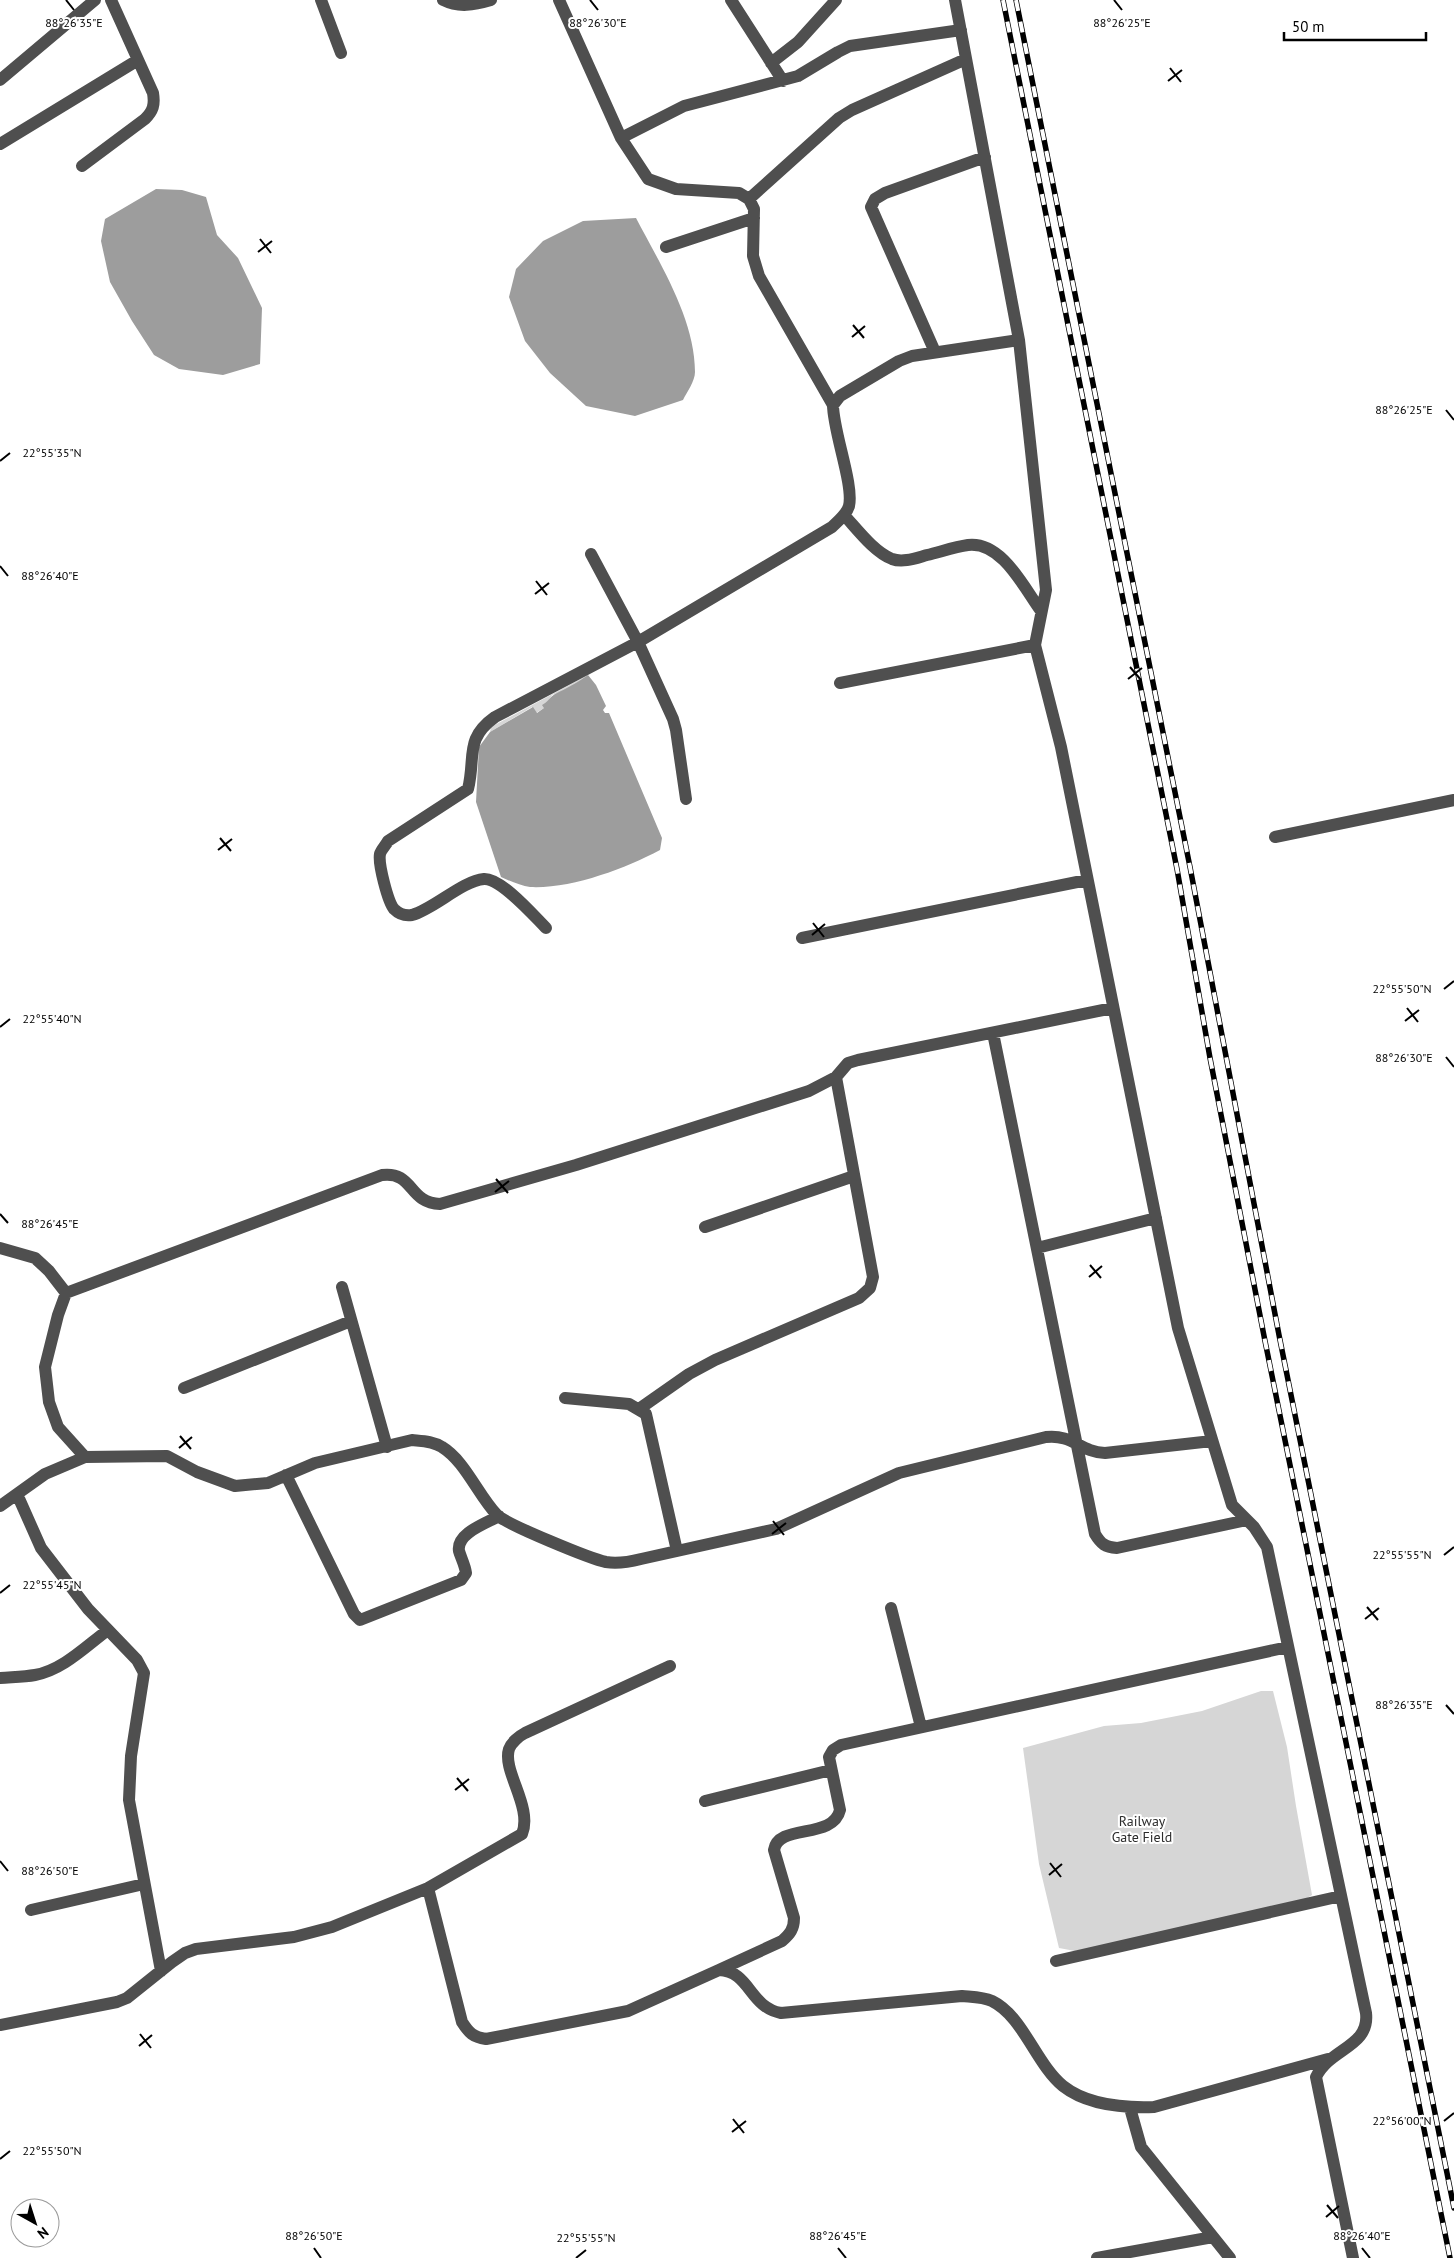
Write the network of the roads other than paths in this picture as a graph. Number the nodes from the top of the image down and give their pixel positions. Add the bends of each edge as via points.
1 (95, 0) edge
2 (111, 0) edge
3 (321, 0) edge
4 (443, 0) edge
5 (491, 0) edge
6 (559, 0) edge
7 (731, 0) edge
8 (836, 0) edge
9 (955, 0) edge
10 (961, 30) junction
11 (341, 53) dead end
12 (966, 59) junction
13 (138, 60) junction
14 (772, 63) junction
15 (0, 80) edge
16 (783, 81) junction
17 (621, 138) junction
18 (0, 144) edge
19 (985, 157) junction
20 (82, 166) dead end
21 (749, 199) junction
22 (754, 218) junction
23 (666, 248) dead end
24 (1019, 340) junction
25 (935, 352) junction
26 (833, 405) junction
27 (844, 515) junction
28 (591, 554) dead end
29 (1041, 611) junction
30 (638, 642) junction
31 (1035, 645) junction
32 (840, 683) dead end
33 (686, 800) dead end
34 (1454, 800) edge
35 (1275, 837) dead end
36 (1087, 880) junction
37 (546, 928) dead end
38 (802, 938) dead end
39 (1113, 1008) junction
40 (993, 1032) junction
41 (836, 1077) junction
42 (854, 1176) junction
43 (1156, 1218) junction
44 (705, 1226) dead end
45 (0, 1248) edge
46 (1037, 1248) junction
47 (342, 1287) dead end
48 (66, 1293) junction
49 (351, 1320) junction
50 (184, 1388) dead end
51 (565, 1398) dead end
52 (639, 1409) junction
53 (1212, 1441) junction
54 (1076, 1442) junction
55 (386, 1446) junction
56 (85, 1458) junction
57 (286, 1475) junction
58 (17, 1494) junction
59 (0, 1506) edge
60 (499, 1516) junction
61 (1247, 1520) junction
62 (677, 1551) junction
63 (891, 1608) dead end
64 (108, 1630) junction
65 (1288, 1647) junction
66 (670, 1666) dead end
67 (0, 1678) edge
68 (922, 1727) junction
69 (832, 1770) junction
70 (705, 1801) dead end
71 (144, 1884) junction
72 (428, 1888) junction
73 (1341, 1896) junction
74 (31, 1910) dead end
75 (1056, 1960) dead end
76 (719, 1970) junction
77 (161, 1971) junction
78 (0, 2025) edge
79 (1330, 2059) junction
80 (1130, 2108) junction
81 (1213, 2237) junction
82 (1096, 2258) edge
83 (1230, 2258) edge
84 (1353, 2258) edge

1 - 15 street
2 - 13 street
3 - 11 street
4 - 5 street via 452,5 464,5
6 - 17 street
7 - 14 street
8 - 14 street via 798,42
9 - 10 street
10 - 12 street
10 - 16 street via 850,46 798,76
12 - 19 street
12 - 21 street via 845,114
13 - 18 street
13 - 20 street via 154,93 152,112
14 - 16 street
16 - 17 street via 684,106
17 - 21 street via 648,179 676,189 739,193
19 - 24 street
19 - 25 street via 885,193 875,199 872,207
21 - 22 street
22 - 23 street
22 - 26 street via 753,256 759,276
24 - 25 street
24 - 29 street via 1046,590
25 - 26 street via 899,361 840,396
26 - 27 street via 833,420 850,491 849,506
27 - 29 street via 877,549 893,559 906,560 969,545 992,550 1003,558
27 - 30 street via 832,527
28 - 30 street
29 - 31 street
30 - 33 street via 676,730
30 - 37 street via 485,724 477,733 474,744 468,789 388,841 380,853 380,869 394,909 401,914 420,911 484,879 497,882
31 - 32 street
31 - 36 street via 1061,747
34 - 35 street
36 - 38 street
36 - 39 street
39 - 40 street
39 - 43 street
40 - 41 street via 858,1060 848,1063
40 - 46 street
41 - 42 street
41 - 48 street via 809,1091 440,1204 429,1204 419,1198 404,1179 393,1173 382,1175
42 - 44 street
42 - 52 street via 873,1278 870,1288 860,1298 709,1363
43 - 46 street
43 - 53 street via 1178,1328
45 - 48 street via 34,1258
46 - 54 street
47 - 49 street
48 - 56 street via 45,1367 49,1402 58,1427
49 - 50 street
49 - 55 street
51 - 52 street via 629,1404
52 - 62 street via 646,1414 650,1424
53 - 54 street via 1105,1453 1094,1453
53 - 61 street via 1232,1505
54 - 61 street via 1095,1534 1107,1547 1117,1548
54 - 62 street via 1058,1436 1046,1437 899,1473 776,1529
55 - 57 street via 315,1462
55 - 60 street via 412,1440 441,1446 452,1455
56 - 57 street via 167,1456 196,1472 235,1486 268,1483
56 - 58 street via 45,1474
57 - 60 street via 354,1614 360,1620 461,1580 466,1573 459,1550 464,1536
58 - 59 street
58 - 64 street via 41,1548
60 - 62 street via 606,1562 623,1563
61 - 65 street via 1267,1547
63 - 68 street
64 - 67 street via 50,1670 36,1675
64 - 71 street via 137,1660 144,1673 131,1756 129,1800
65 - 68 street
65 - 73 street
66 - 72 street via 517,1738 508,1749 508,1760 526,1824 522,1834
68 - 69 street via 841,1745 829,1757
69 - 70 street
69 - 76 street via 839,1817 826,1826 782,1837 775,1845 794,1927 782,1941
71 - 74 street
71 - 77 street
72 - 76 street via 462,2022 475,2037 486,2039 628,2011
72 - 77 street via 314,1932 196,1949
73 - 75 street
73 - 79 street via 1367,2024 1362,2035
76 - 80 street via 736,1974 770,2011 781,2013 962,1996 991,2001 1011,2017 1047,2069 1063,2086 1078,2095
77 - 78 street via 118,2002
79 - 80 street via 1154,2107
79 - 84 street via 1321,2066 1316,2077
80 - 81 street via 1141,2147
81 - 82 street
81 - 83 street

